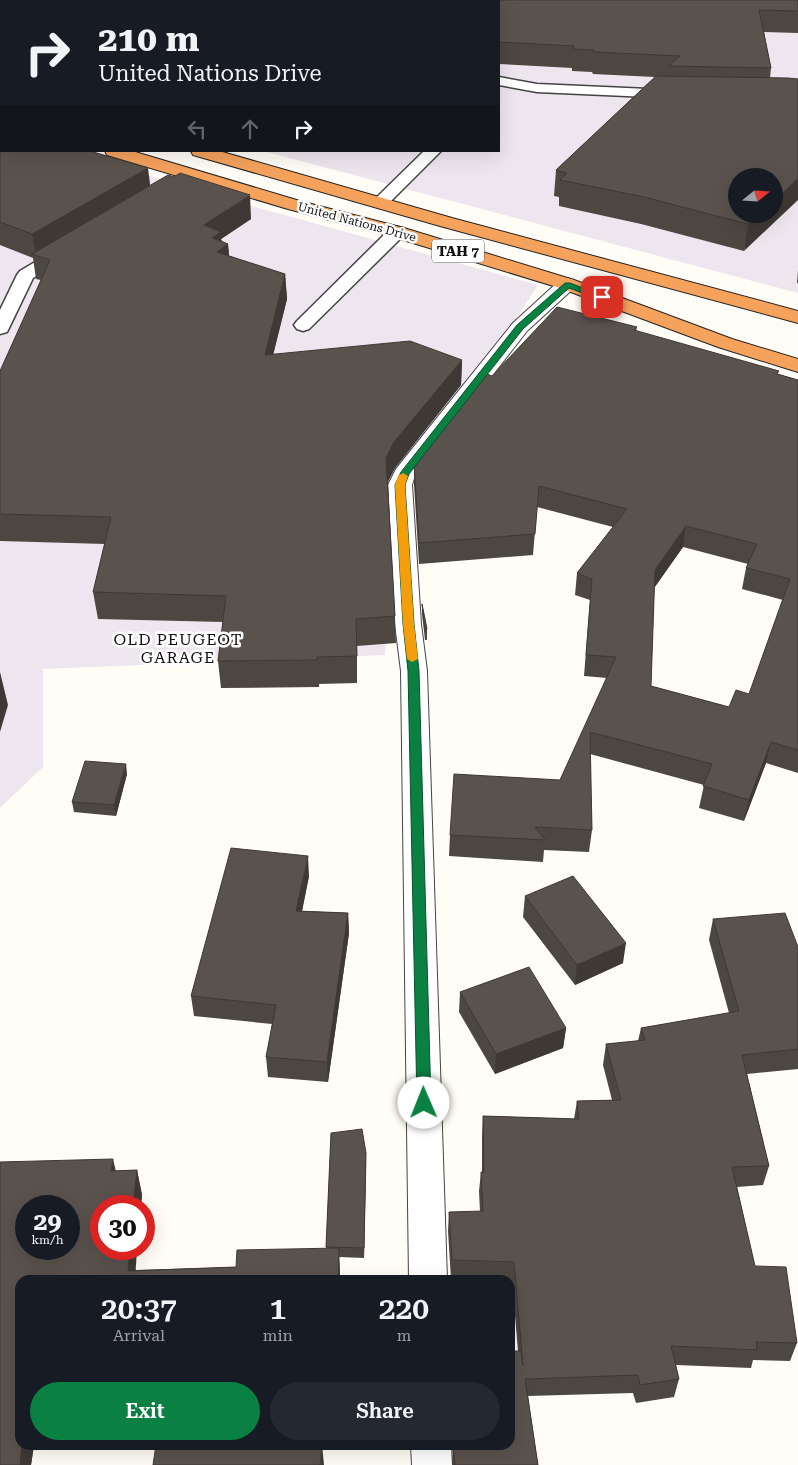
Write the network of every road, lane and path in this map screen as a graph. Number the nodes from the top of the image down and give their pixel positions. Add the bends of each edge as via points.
1 (500, 81) edge
2 (682, 95) edge
3 (115, 152) edge
4 (202, 152) edge
5 (432, 152) edge
6 (195, 175) junction
7 (178, 185) edge
8 (380, 202) junction
9 (397, 232) junction
10 (77, 245) edge
11 (567, 284) junction
12 (796, 316) edge
13 (303, 325) dead end
14 (0, 328) edge
15 (798, 366) edge
16 (428, 1275) edge
17 (432, 1450) edge
18 (432, 1465) edge

1 - 2 lane via 537,88
3 - 6 highway, United Nations Drive / TAH 7
4 - 8 highway, United Nations Drive / TAH 7
5 - 8 lane
6 - 7 lane
6 - 9 highway, United Nations Drive / TAH 7
8 - 12 highway, United Nations Drive / TAH 7
9 - 11 highway, United Nations Drive / TAH 7
9 - 13 lane
10 - 14 lane via 26,275
11 - 15 highway, United Nations Drive / TAH 7 via 725,343
11 - 16 street via 520,327 404,474 400,485 414,671
17 - 18 street

